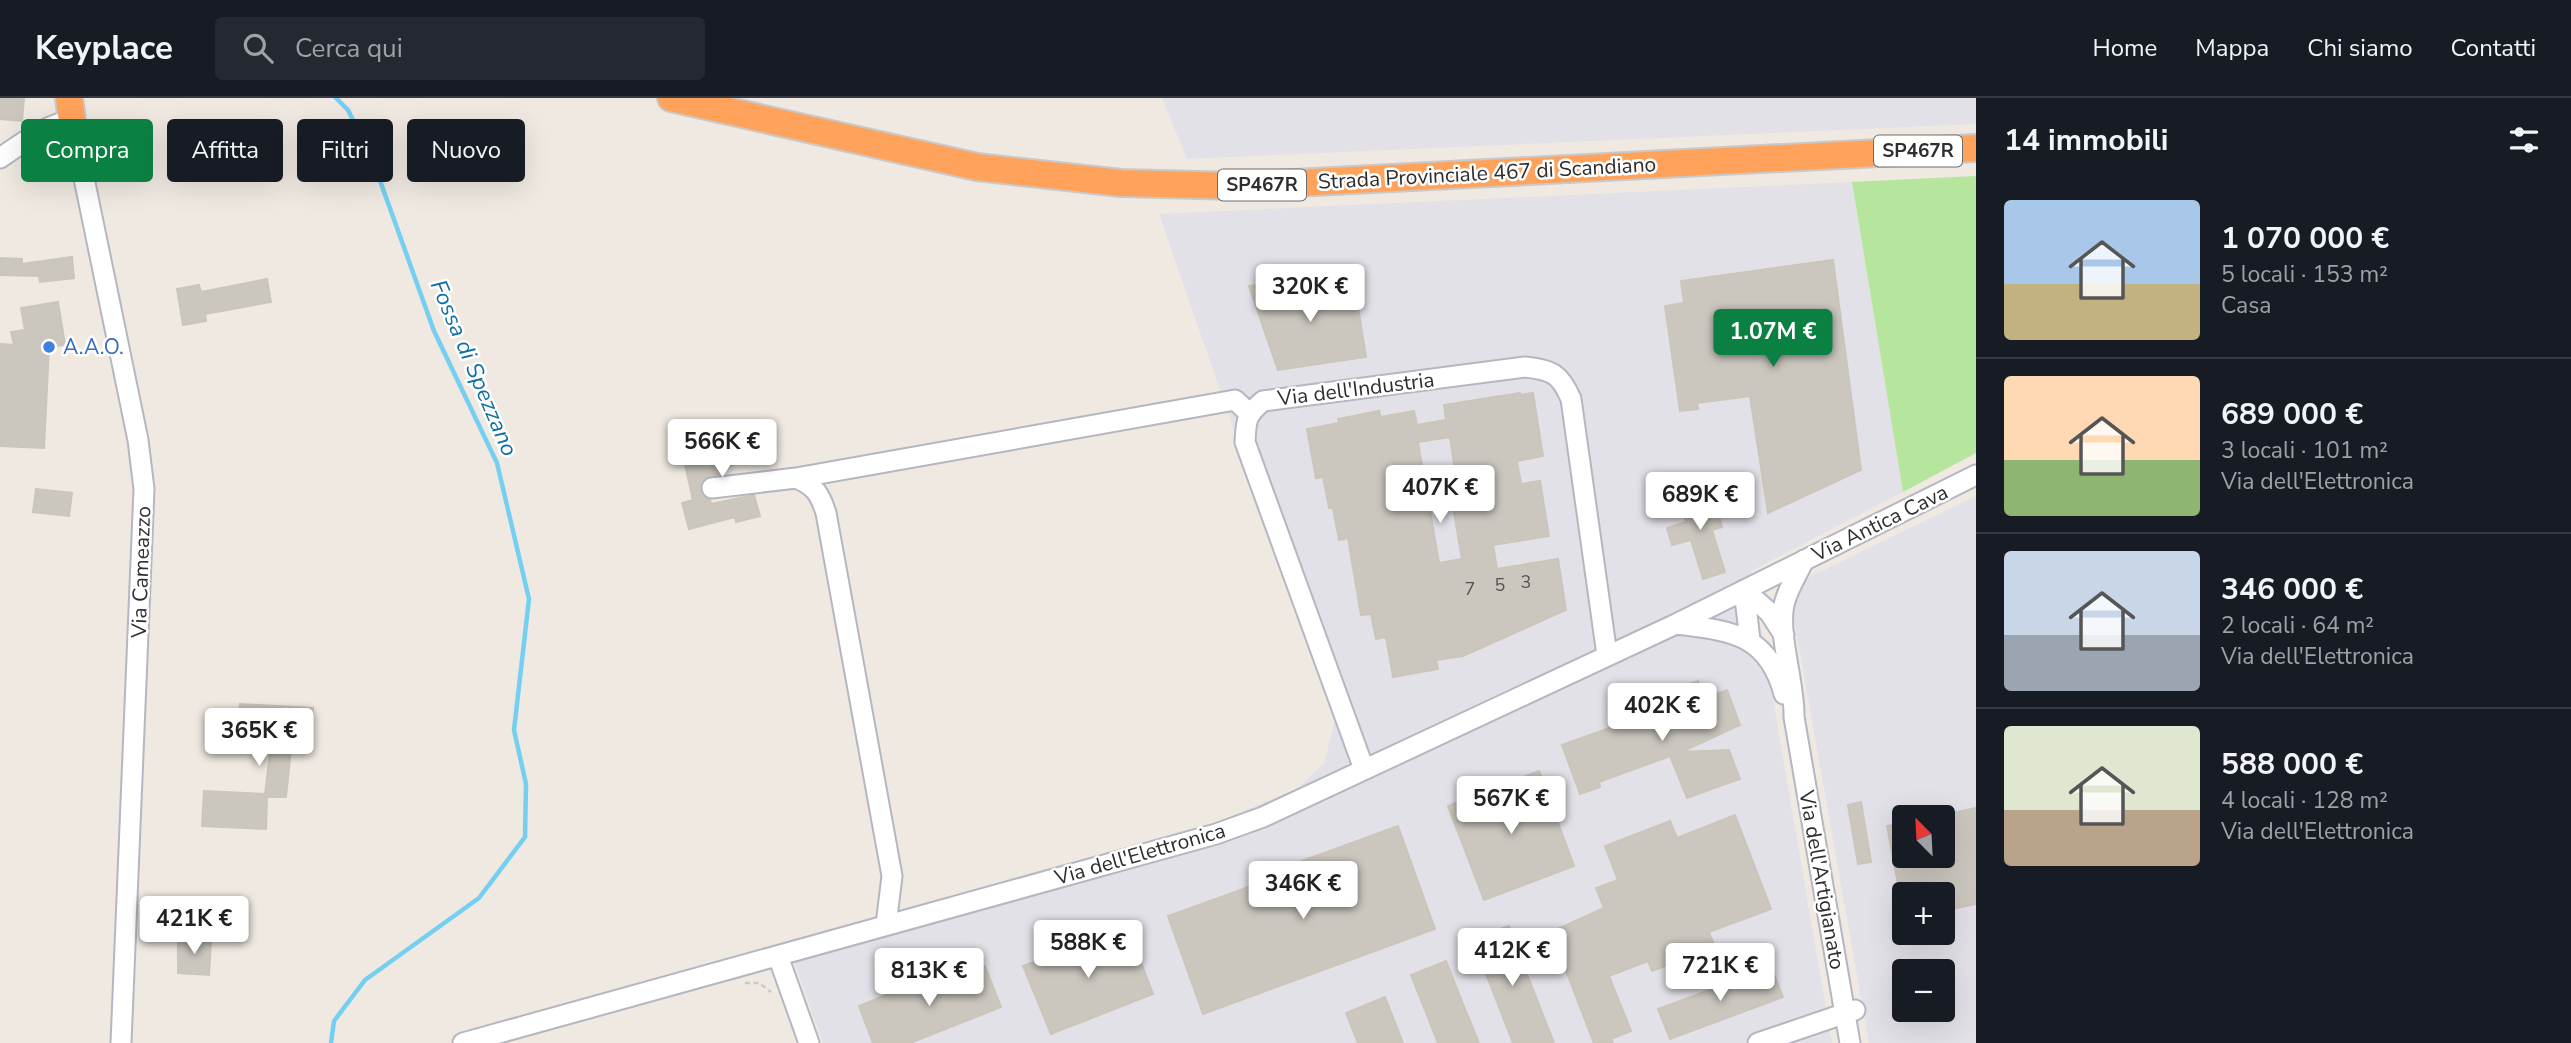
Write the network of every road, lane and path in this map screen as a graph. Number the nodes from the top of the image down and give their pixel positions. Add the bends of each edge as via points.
1 (671, 98) edge
2 (70, 109) edge
3 (1976, 148) edge
4 (0, 158) edge
5 (1249, 413) junction
6 (1976, 475) edge
7 (796, 478) junction
8 (712, 488) dead end
9 (1804, 560) junction
10 (1783, 570) joint
11 (1745, 590) junction
12 (1676, 624) junction
13 (1784, 636) junction
14 (1750, 640) junction
15 (1607, 655) junction
16 (1794, 717) junction
17 (1364, 769) junction
18 (886, 925) junction
19 (778, 956) junction
20 (1851, 1011) junction
21 (120, 1039) edge
22 (463, 1043) edge
23 (809, 1043) edge
24 (1758, 1043) edge
25 (1850, 1043) edge

1 - 3 highway, Strada Provinciale 467 di Scandiano / SP467R via 976,167 1121,183 1237,187
2 - 4 street via 58,123
2 - 21 street, Via Cameazzo via 144,489
5 - 7 street via 1235,400
5 - 15 street, Via dell'Industria via 1263,401 1525,367 1545,369 1562,379 1572,399
5 - 17 street, Via dell'Industria via 1245,442
6 - 9 street, Via Antica Cava
7 - 8 street
7 - 18 street via 820,493 826,513 892,876
9 - 10 street, Via Antica Cava
9 - 13 street, Via dell'Artigianato via 1784,602
10 - 11 street, Via dell'Elettronica
11 - 12 street, Via dell'Elettronica
11 - 13 street, Via dell'Artigianato via 1769,612
11 - 14 street
12 - 14 street via 1728,631
12 - 15 street, Via dell'Elettronica
13 - 16 street, Via dell'Artigianato
14 - 16 street, Via dell'Artigianato via 1778,673
15 - 17 street, Via dell'Elettronica
16 - 20 street, Via dell'Artigianato
17 - 18 street, Via dell'Elettronica via 1216,834
18 - 19 street, Via dell'Elettronica
19 - 22 street, Via dell'Elettronica
19 - 23 street
20 - 24 street
20 - 25 street, Via dell'Artigianato

